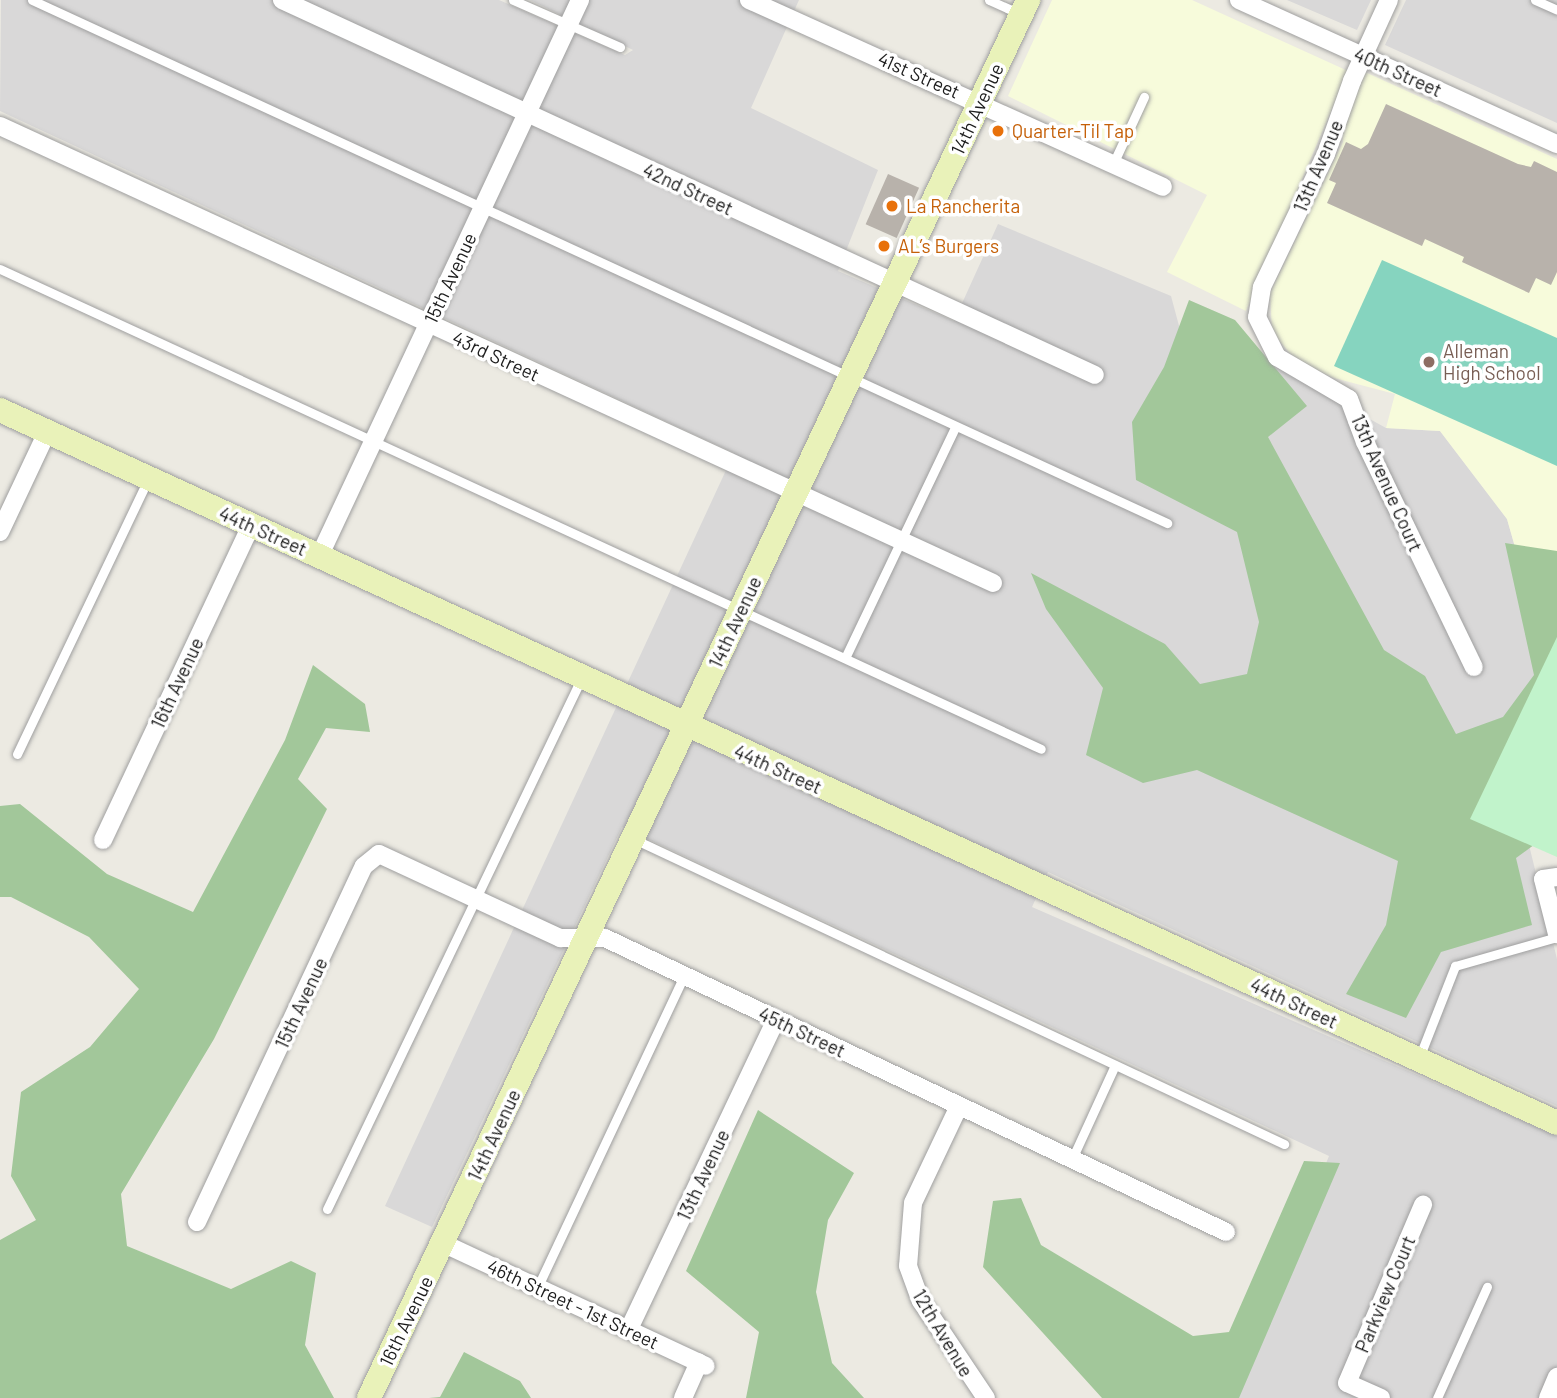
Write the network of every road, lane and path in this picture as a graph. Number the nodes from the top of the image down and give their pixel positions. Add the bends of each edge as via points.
1 (32, 0) edge
2 (282, 0) edge
3 (513, 0) edge
4 (580, 0) edge
5 (750, 0) edge
6 (989, 0) edge
7 (1239, 0) edge
8 (1389, 0) edge
9 (1535, 0) edge
10 (1025, 7) edge
11 (1557, 10) edge
12 (569, 25) junction
13 (620, 47) dead end
14 (1363, 56) junction
15 (1144, 97) dead end
16 (980, 103) junction
17 (528, 114) junction
18 (0, 126) edge
19 (1557, 144) edge
20 (1113, 164) junction
21 (1163, 187) dead end
22 (484, 206) junction
23 (0, 270) edge
24 (893, 284) junction
25 (428, 324) junction
26 (1263, 333) joint
27 (1095, 375) dead end
28 (849, 377) junction
29 (0, 410) edge
30 (956, 427) junction
31 (47, 432) junction
32 (373, 442) junction
33 (148, 478) junction
34 (795, 495) junction
35 (1167, 523) dead end
36 (251, 526) junction
37 (0, 532) edge
38 (901, 543) junction
39 (319, 557) junction
40 (993, 583) dead end
41 (740, 610) junction
42 (845, 658) junction
43 (1474, 667) dead end
44 (581, 679) junction
45 (687, 727) junction
46 (1041, 749) dead end
47 (17, 754) dead end
48 (103, 840) dead end
49 (634, 840) junction
50 (374, 856) joint
51 (1550, 878) edge
52 (476, 898) junction
53 (1557, 935) edge
54 (586, 939) junction
55 (684, 976) junction
56 (776, 1020) junction
57 (1419, 1060) junction
58 (1115, 1065) junction
59 (959, 1106) junction
60 (1557, 1123) edge
61 (1284, 1144) dead end
62 (1072, 1159) junction
63 (1423, 1205) dead end
64 (327, 1209) dead end
65 (197, 1222) dead end
66 (1226, 1232) dead end
67 (440, 1242) junction
68 (538, 1286) junction
69 (1487, 1287) dead end
70 (629, 1329) junction
71 (1557, 1377) edge
72 (369, 1398) edge
73 (683, 1398) edge
74 (986, 1398) edge
75 (1381, 1398) edge
76 (1437, 1398) edge
77 (1548, 1398) edge

1 - 22 lane
2 - 17 street, 42nd Street
3 - 12 lane
4 - 12 street, 15th Avenue
5 - 16 street, 41st Street
6 - 10 lane
7 - 14 street, 40th Street
8 - 14 street, 13th Avenue
9 - 11 lane
10 - 16 street, 14th Avenue
12 - 13 lane
12 - 17 street, 15th Avenue
14 - 19 street, 40th Street
14 - 26 street, 13th Avenue via 1326,154 1262,287 1258,317
15 - 20 lane
16 - 20 street, 41st Street
16 - 24 street, 14th Avenue
17 - 22 street, 15th Avenue
17 - 24 street, 42nd Street
18 - 25 street, 43rd Street
20 - 21 street, 41st Street
22 - 25 street, 15th Avenue
22 - 28 lane
23 - 32 lane
24 - 27 street, 42nd Street
24 - 28 street, 14th Avenue
25 - 32 street, 15th Avenue
25 - 34 street, 43rd Street
26 - 43 street, 13th Avenue Court via 1277,357 1349,399
28 - 30 lane
28 - 34 street, 14th Avenue
29 - 31 street, 44th Street
30 - 35 lane
30 - 38 lane
31 - 33 street, 44th Street
31 - 37 street
32 - 39 street, 15th Avenue
32 - 41 lane
33 - 36 street, 44th Street
33 - 47 lane
34 - 38 street, 43rd Street
34 - 41 street, 14th Avenue
36 - 39 street, 44th Street
36 - 48 street, 16th Avenue
38 - 40 street, 43rd Street
38 - 42 lane
39 - 44 street, 44th Street
41 - 42 lane
41 - 45 street, 14th Avenue
42 - 46 lane
44 - 45 street, 44th Street
44 - 52 lane
45 - 49 street, 14th Avenue
45 - 57 street, 44th Street
49 - 54 street, 14th Avenue
49 - 58 lane
50 - 52 street, 45th Street via 384,856
50 - 65 street, 15th Avenue via 364,866
51 - 53 street
52 - 54 street, 45th Street via 560,937
52 - 64 lane
53 - 57 lane via 1455,966
54 - 55 street, 45th Street via 605,938
54 - 67 street, 14th Avenue
55 - 56 street, 45th Street
55 - 68 lane
56 - 59 street, 45th Street
56 - 70 street, 13th Avenue
57 - 60 street, 44th Street
58 - 61 lane
58 - 62 lane
59 - 62 street, 45th Street
59 - 74 street, 12th Avenue via 913,1203 908,1266 921,1301
62 - 66 street, 45th Street
63 - 75 street, Parkview Court via 1346,1383
67 - 68 street, 46th Street - 1st Street
67 - 72 street, 16th Avenue
68 - 70 street, 46th Street - 1st Street
69 - 76 lane
70 - 73 street, 46th Street - 1st Street via 703,1364
71 - 77 street

